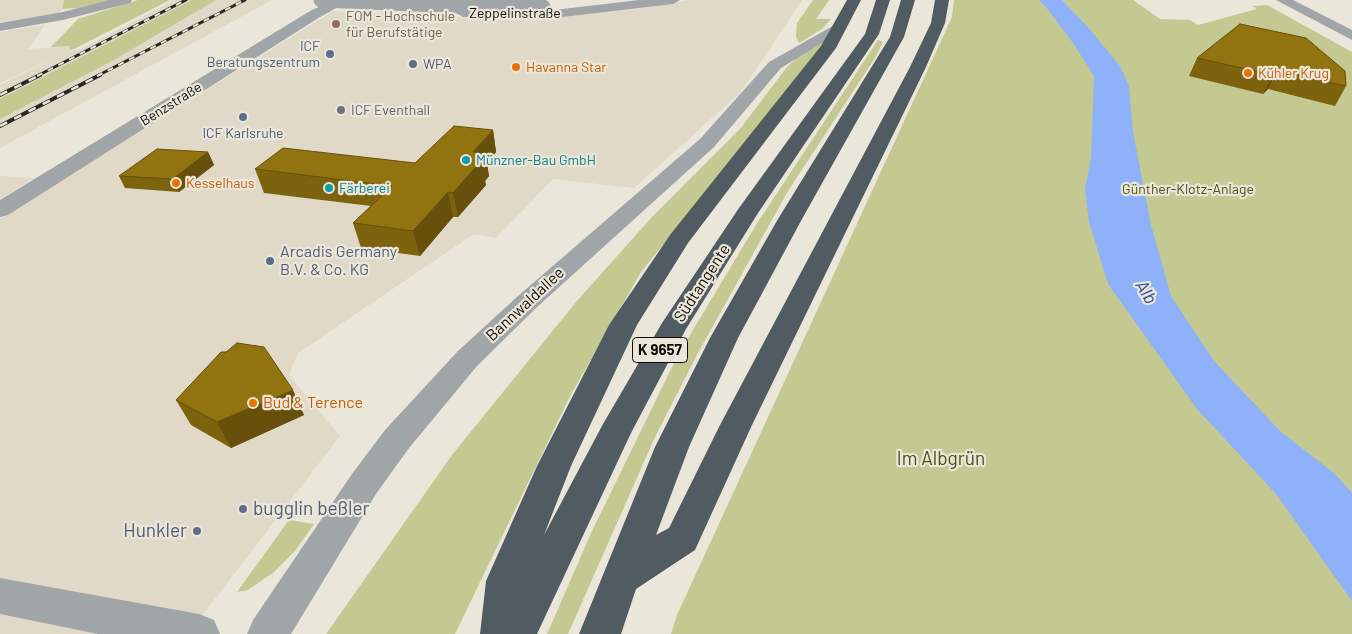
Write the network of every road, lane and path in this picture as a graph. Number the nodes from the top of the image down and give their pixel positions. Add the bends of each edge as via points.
1 (125, 0) edge
2 (344, 0) edge
3 (400, 0) edge
4 (471, 0) edge
5 (552, 0) edge
6 (626, 0) edge
7 (673, 0) edge
8 (854, 0) edge
9 (883, 0) edge
10 (908, 0) edge
11 (942, 0) edge
12 (1283, 0) edge
13 (324, 4) edge
14 (387, 10) junction
15 (838, 26) junction
16 (0, 27) edge
17 (1352, 36) edge
18 (0, 210) edge
19 (620, 578) junction
20 (0, 596) edge
21 (199, 634) edge
22 (268, 634) edge
23 (501, 634) edge
24 (516, 634) edge
25 (600, 634) edge

1 - 16 street via 63,16
2 - 13 street, Benzstraße
3 - 14 street
4 - 5 street, Zeppelinstraße
6 - 13 street, Zeppelinstraße, bridge via 523,8
7 - 14 street, Zeppelinstraße via 554,14
8 - 15 highway
9 - 24 highway, Südtangente / K 9657 via 872,34 747,213 672,329 610,442
10 - 19 highway, K 9657 via 897,36 872,83 790,219 724,338 672,447
11 - 19 highway via 938,23 918,67 736,425 682,539
12 - 17 street
13 - 14 street, Zeppelinstraße
13 - 18 street, Benzstraße
15 - 22 street, Bannwaldallee via 775,65 707,143 542,288 467,359 397,439 364,484
15 - 23 highway via 838,33 828,48 678,240 623,325 554,466 506,581
19 - 25 highway, K 9657
20 - 21 street

